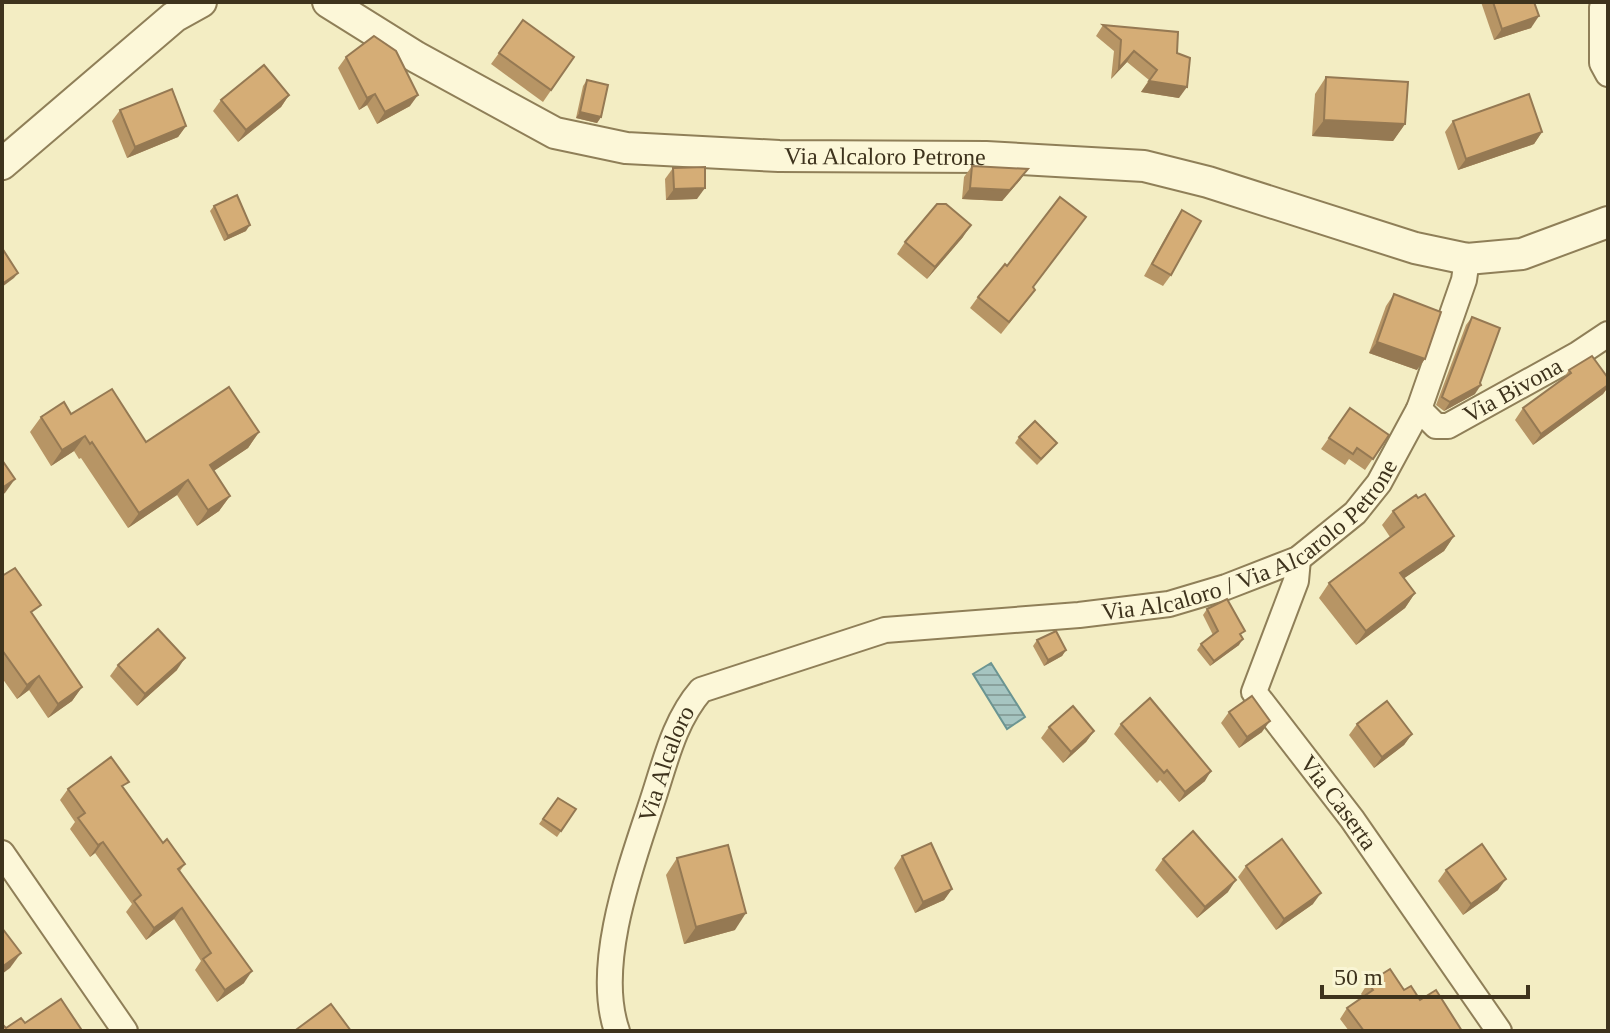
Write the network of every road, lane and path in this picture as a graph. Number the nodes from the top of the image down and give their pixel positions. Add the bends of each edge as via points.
1 (201, 2) edge
2 (328, 2) edge
3 (1602, 7) dead end
4 (1608, 74) edge
5 (2, 164) edge
6 (1608, 222) edge
7 (1467, 259) junction
8 (1608, 334) edge
9 (1419, 409) junction
10 (1298, 559) junction
11 (885, 630) joint
12 (2, 853) edge
13 (125, 1031) edge
14 (617, 1031) edge
15 (1499, 1031) edge

1 - 5 street via 174,17
2 - 7 street, Via Alcaloro Petrone via 555,133 626,148 1144,166
3 - 4 street via 1602,63
6 - 7 street, Via Alcaloro Petrone via 1522,254
7 - 9 street, Via Alcaloro / Via Alcarolo Petrone
8 - 9 street, Via Bivona via 1448,426 1436,426
9 - 10 street, Via Alcaloro / Via Alcarolo Petrone via 1379,483 1355,513
10 - 11 street, Via Alcaloro / Via Alcarolo Petrone via 1169,604
10 - 15 street, Via Caserta via 1296,581 1254,692 1352,819
11 - 14 street, Via Alcaloro via 701,690 689,704 675,730 626,882 610,995
12 - 13 street

